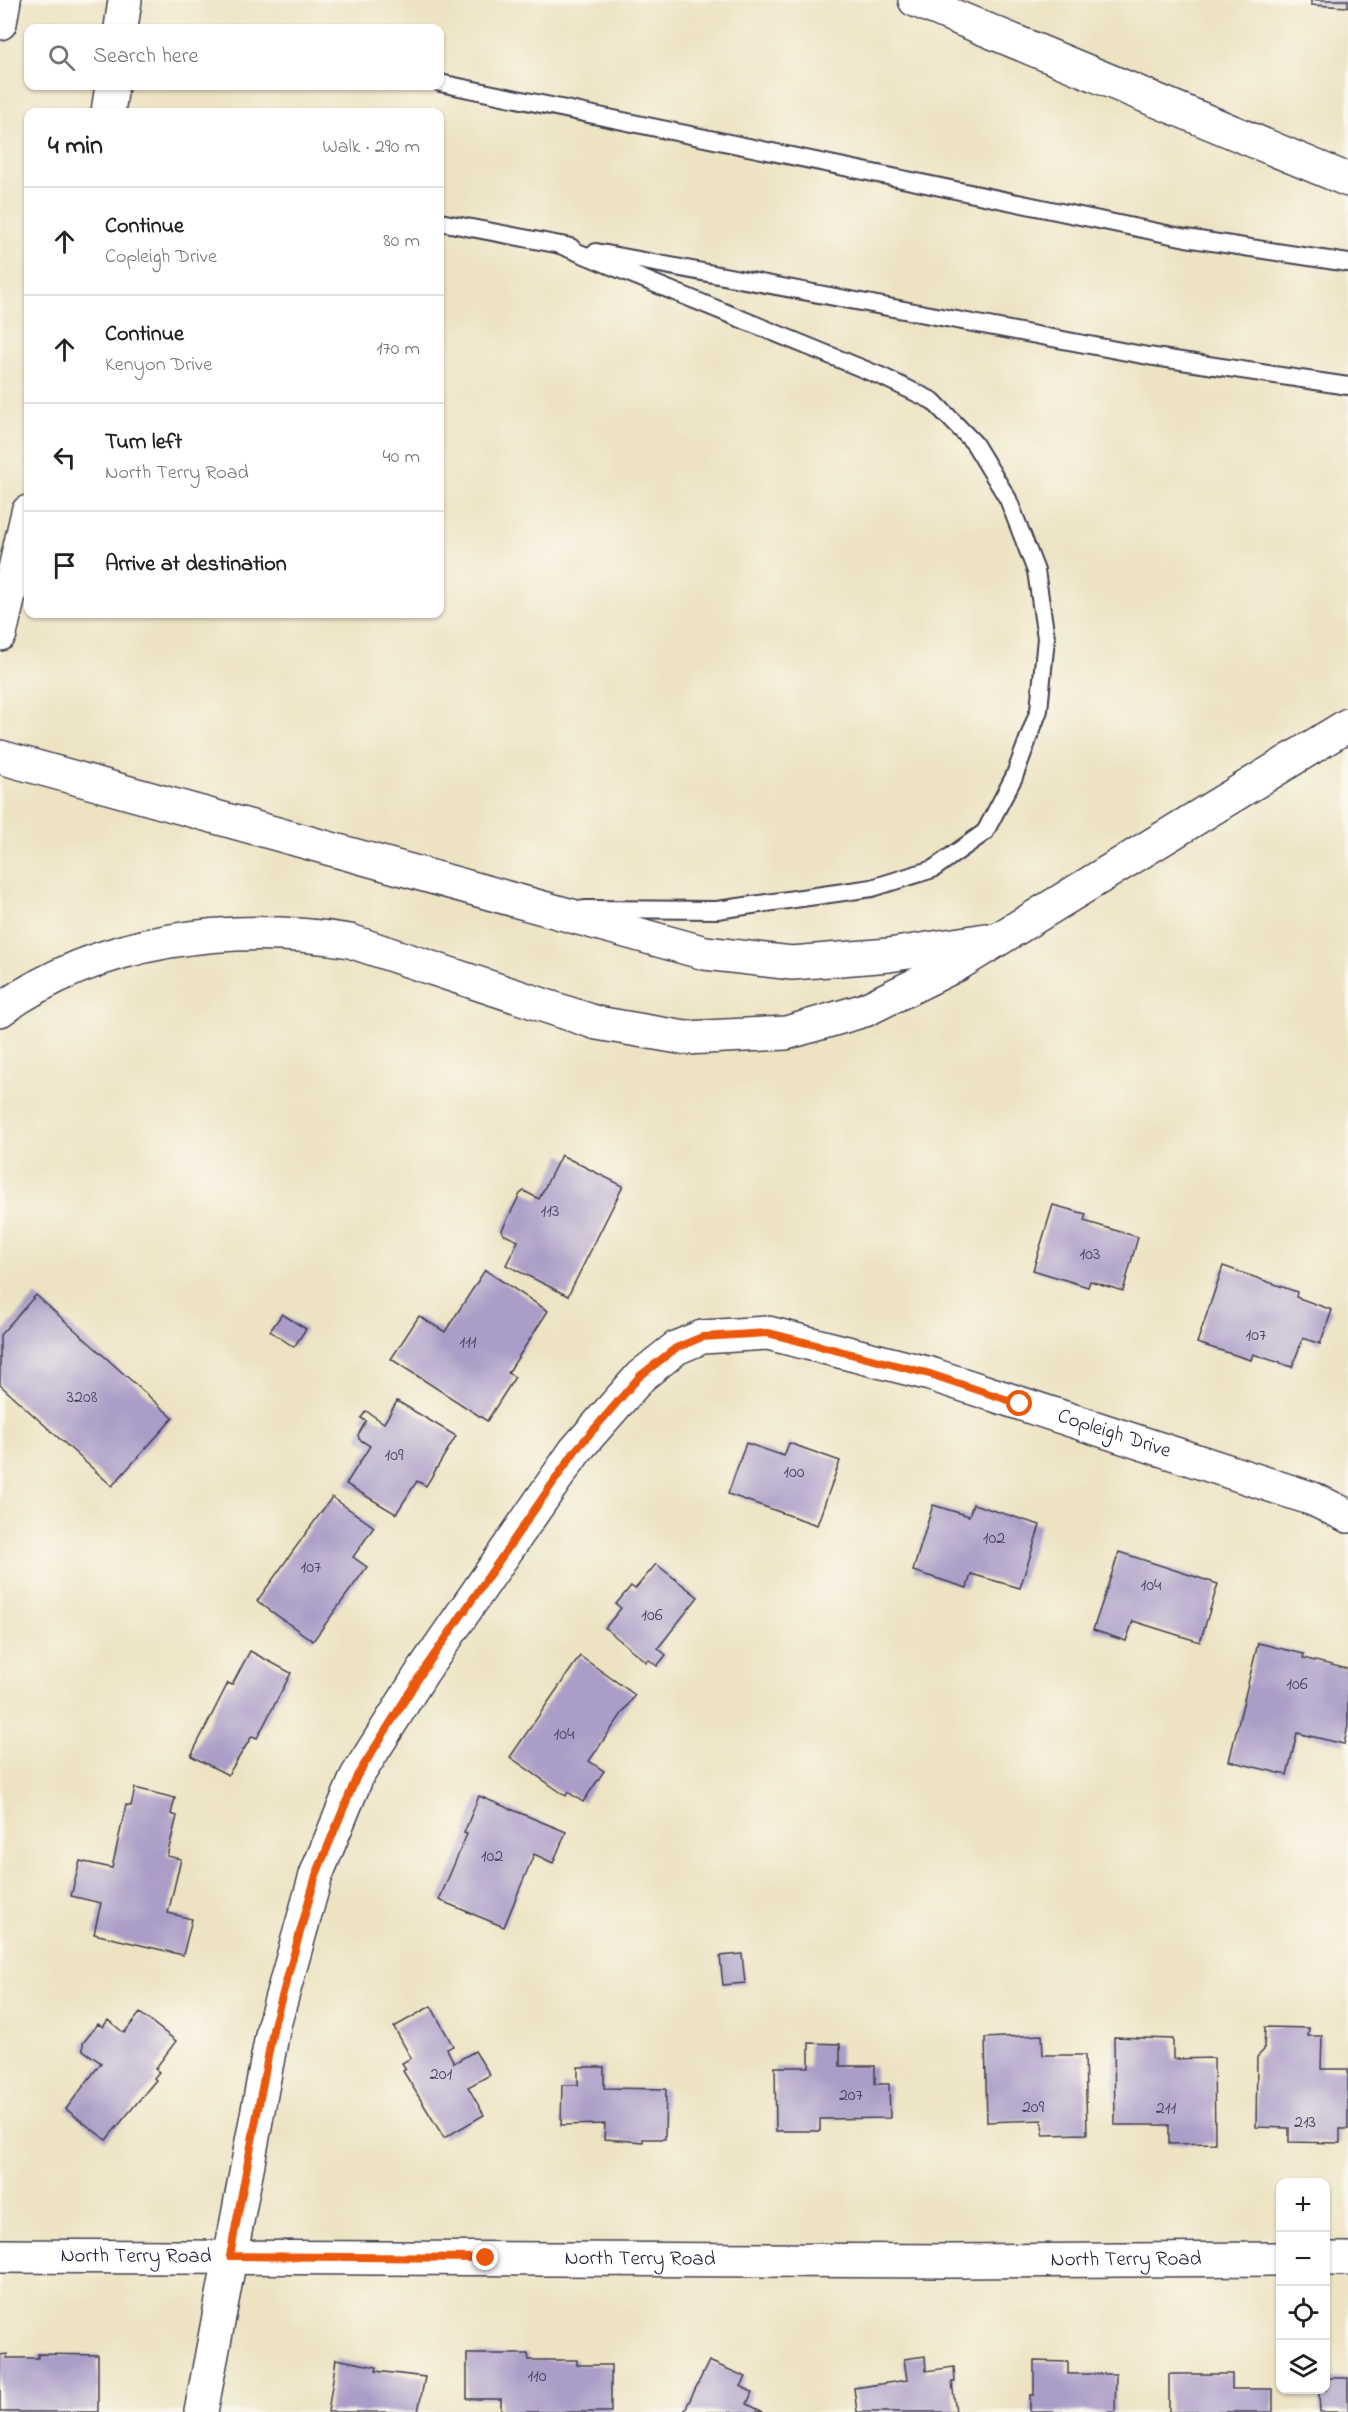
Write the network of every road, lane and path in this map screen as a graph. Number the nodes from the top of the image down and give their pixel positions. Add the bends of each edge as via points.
1 (4, 0) edge
2 (125, 0) edge
3 (915, 0) edge
4 (0, 23) edge
5 (121, 24) edge
6 (444, 84) edge
7 (111, 90) edge
8 (109, 108) edge
9 (1348, 180) edge
10 (444, 223) edge
11 (560, 245) junction
12 (1348, 263) edge
13 (1348, 386) edge
14 (24, 529) edge
15 (0, 634) edge
16 (1348, 725) edge
17 (0, 757) edge
18 (545, 908) junction
19 (1002, 937) junction
20 (0, 1010) edge
21 (1348, 1516) edge
22 (0, 2256) edge
23 (230, 2256) junction
24 (1276, 2259) edge
25 (1330, 2259) edge
26 (1348, 2259) edge
27 (201, 2412) edge

1 - 4 main road
2 - 5 main road
3 - 9 main road
6 - 12 lane via 1186,238
7 - 8 main road
10 - 11 lane
11 - 13 lane via 1148,356
11 - 18 lane via 933,401 974,443 1008,499 1036,571 1046,638 1039,710 1014,777 985,832 933,869 872,888 717,910
14 - 15 main road
16 - 19 main road
17 - 18 main road
18 - 19 main road via 705,953 792,963 890,955
19 - 20 main road via 958,964 865,1010 786,1033 685,1038 597,1023 350,942 308,934 224,934 163,941 72,970 24,993
21 - 23 main road, Copleigh Drive via 1313,1499 930,1374 768,1333 702,1337 676,1348 640,1376 575,1451 423,1671 357,1776 316,1875 274,2025
22 - 23 main road, North Terry Road
23 - 24 main road, North Terry Road
23 - 27 main road, Copleigh Drive
25 - 26 main road

